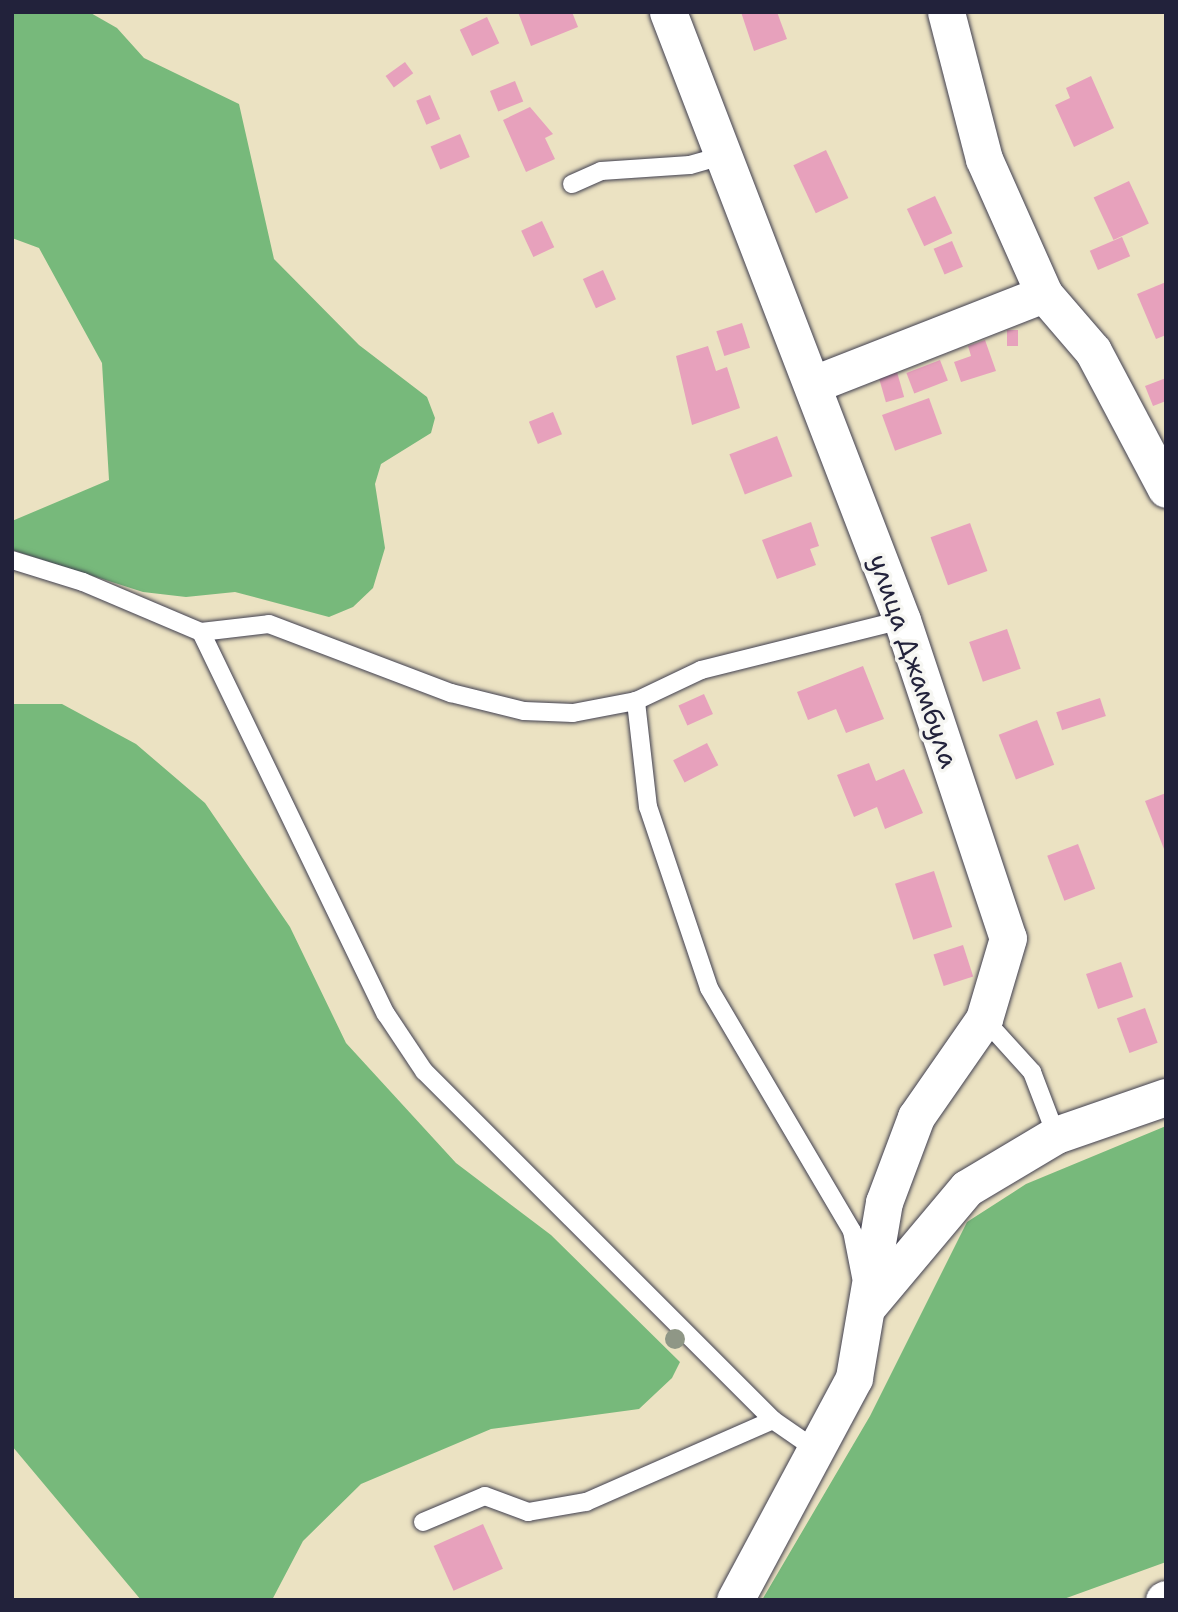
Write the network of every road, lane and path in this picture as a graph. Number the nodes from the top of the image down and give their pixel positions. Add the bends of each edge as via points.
1 (668, 12) edge
2 (946, 12) edge
3 (726, 155) junction
4 (572, 184) dead end
5 (1044, 294) junction
6 (814, 384) junction
7 (1166, 489) edge
8 (12, 560) edge
9 (902, 620) junction
10 (201, 632) junction
11 (636, 701) junction
12 (984, 1019) junction
13 (1166, 1097) edge
14 (1056, 1135) junction
15 (866, 1308) junction
16 (774, 1420) junction
17 (815, 1449) junction
18 (423, 1522) dead end
19 (735, 1600) edge

1 - 3 street, улица Джамбула
2 - 5 street via 984,159
3 - 4 lane via 690,165 625,167
3 - 6 street, улица Джамбула
5 - 6 street
5 - 7 street via 1093,351
6 - 9 street, улица Джамбула
8 - 10 lane via 83,582
9 - 11 lane via 701,670
9 - 12 street, улица Джамбула via 1008,938
10 - 11 lane via 269,624 451,693 524,711 573,713
10 - 16 lane via 380,1002 424,1071
11 - 15 lane via 648,807 709,988 852,1231
12 - 14 lane via 1032,1072
12 - 15 street, улица Джамбула via 916,1117 884,1202
13 - 14 street
14 - 15 street via 967,1188
15 - 17 street, улица Джамбула via 854,1378
16 - 17 lane
16 - 18 lane via 586,1502 527,1512 485,1496
17 - 19 street, улица Джамбула

